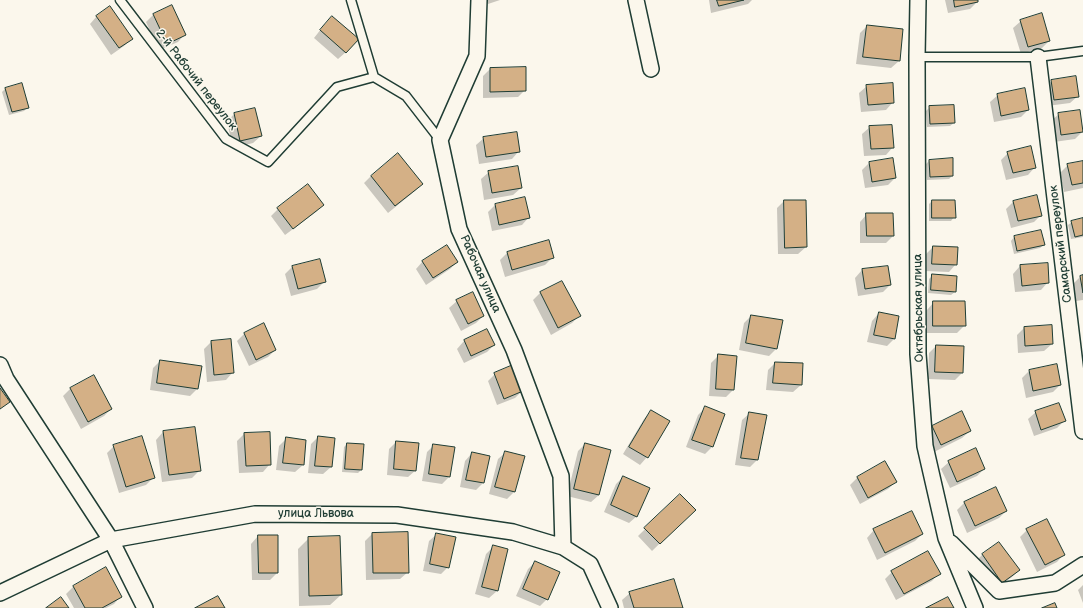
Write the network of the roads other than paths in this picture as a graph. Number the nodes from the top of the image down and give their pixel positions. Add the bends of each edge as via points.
1 (120, 0) edge
2 (351, 0) edge
3 (478, 0) edge
4 (636, 0) edge
5 (918, 0) edge
6 (1083, 51) edge
7 (917, 57) junction
8 (1038, 57) junction
9 (651, 68) dead end
10 (374, 77) junction
11 (440, 140) junction
12 (0, 365) edge
13 (1083, 431) edge
14 (946, 538) junction
15 (111, 540) junction
16 (563, 547) junction
17 (1083, 565) edge
18 (0, 593) edge
19 (145, 608) edge
20 (610, 608) edge
21 (976, 608) edge

1 - 10 lane, 2-й Рабочий переулок via 226,140 268,162 337,87
2 - 10 lane
3 - 11 street via 478,56
4 - 9 street
5 - 7 street, Октябрьская улица
6 - 8 lane
7 - 8 lane
7 - 14 street, Октябрьская улица via 918,354 926,446
8 - 13 street, Самарский переулок
10 - 11 lane via 406,96
11 - 16 street, Рабочая улица via 459,228 514,350 560,476
12 - 15 street via 6,379
14 - 17 street via 999,591 1055,583
14 - 21 street, Октябрьская улица
15 - 16 street, улица Львова via 255,514 397,515 513,532
15 - 18 street, улица Львова
15 - 19 street
16 - 20 street, улица Львова via 590,564

